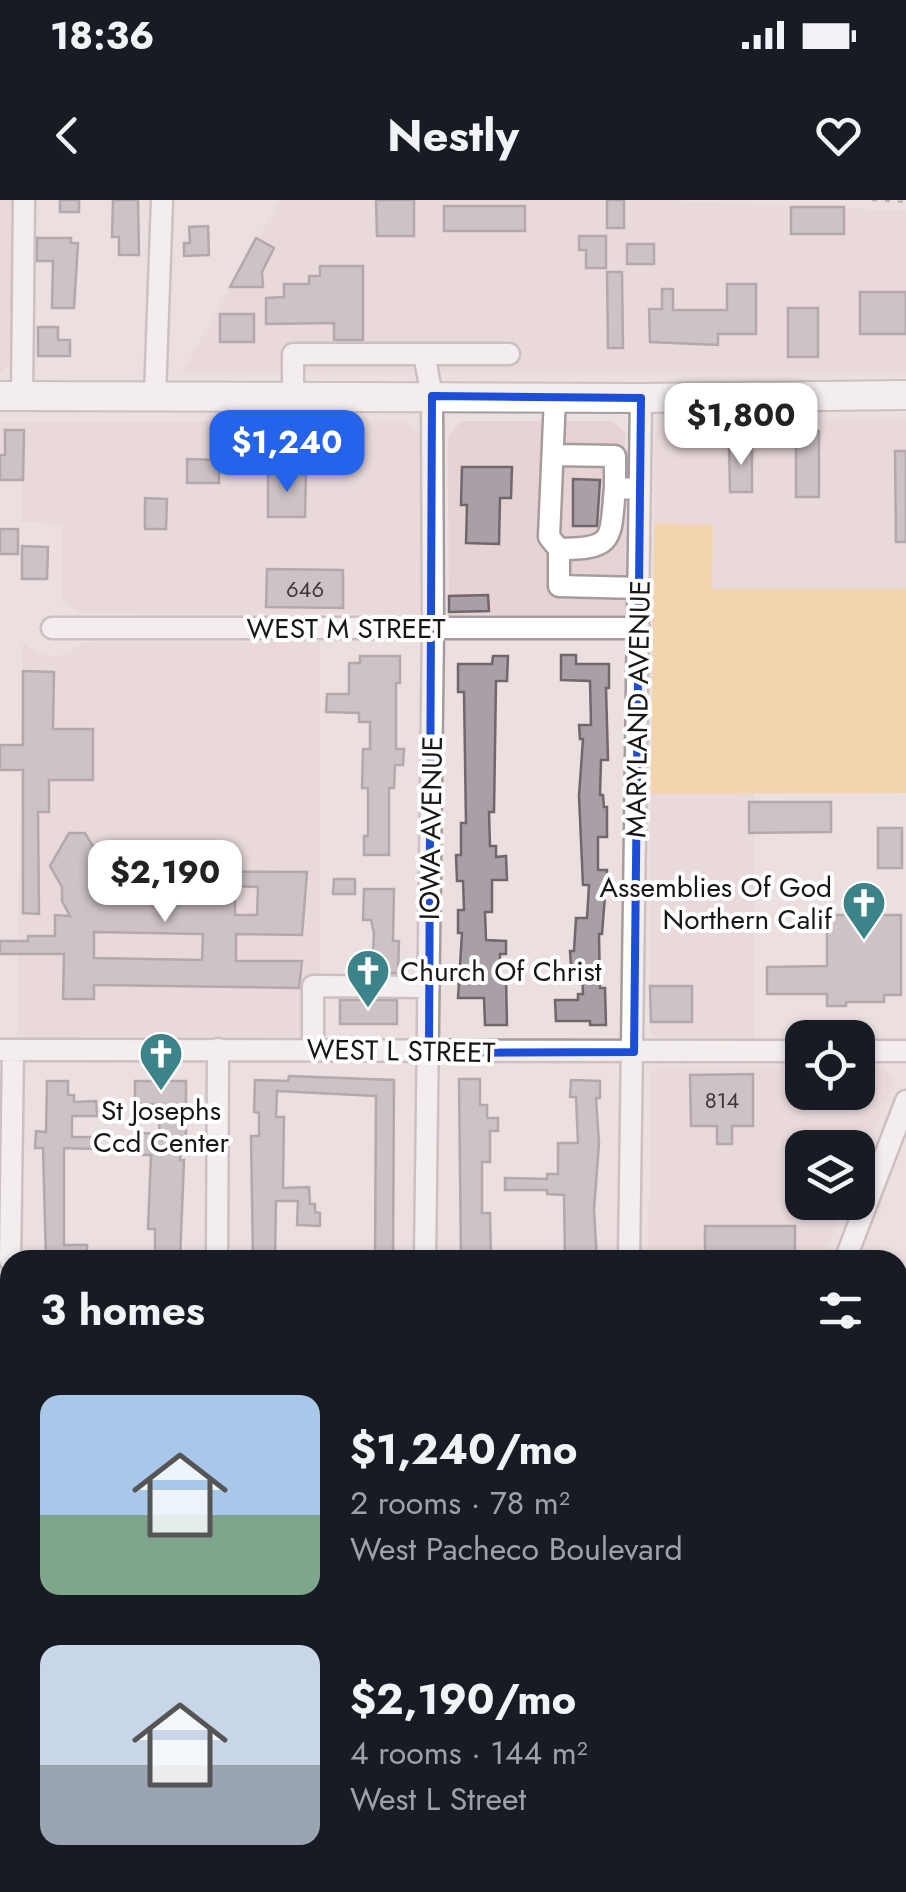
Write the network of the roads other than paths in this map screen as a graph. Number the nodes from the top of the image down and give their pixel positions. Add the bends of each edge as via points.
1 (24, 200) edge
2 (162, 200) edge
3 (424, 354) junction
4 (509, 354) dead end
5 (906, 395) edge
6 (11, 396) edge
7 (155, 396) junction
8 (293, 396) junction
9 (432, 396) junction
10 (555, 397) junction
11 (641, 398) junction
12 (554, 456) junction
13 (615, 490) junction
14 (640, 490) junction
15 (559, 549) junction
16 (640, 588) junction
17 (52, 628) dead end
18 (433, 628) junction
19 (639, 628) junction
20 (428, 987) junction
21 (218, 1049) junction
22 (7, 1050) edge
23 (314, 1050) junction
24 (785, 1051) edge
25 (875, 1051) edge
26 (906, 1051) edge
27 (634, 1052) junction
28 (428, 1053) junction
29 (906, 1101) edge
30 (902, 1121) edge
31 (10, 1250) edge
32 (217, 1250) edge
33 (425, 1250) edge
34 (629, 1250) edge
35 (848, 1250) edge

1 - 6 street
2 - 7 street
3 - 4 street
3 - 8 street via 293,354
3 - 9 street, IOWA AVENUE
5 - 11 highway
6 - 7 highway
7 - 8 highway
8 - 9 highway
9 - 10 highway
9 - 18 street, IOWA AVENUE
10 - 11 highway
10 - 12 street
11 - 14 street, MARYLAND AVENUE
12 - 13 street via 615,456
12 - 15 street via 549,537
13 - 14 street
13 - 15 street via 608,539 590,549
14 - 16 street, MARYLAND AVENUE
15 - 16 street via 558,586
16 - 19 street, MARYLAND AVENUE
17 - 18 street, WEST M STREET
18 - 19 street, WEST M STREET
18 - 20 street, IOWA AVENUE
19 - 27 street, MARYLAND AVENUE
20 - 23 street via 313,986
20 - 28 street, IOWA AVENUE
21 - 22 street, WEST L STREET
21 - 23 street, WEST L STREET
21 - 32 street
22 - 31 street
23 - 28 street, WEST L STREET
24 - 27 street, WEST L STREET
25 - 26 street
27 - 28 street, WEST L STREET
27 - 34 street, MARYLAND AVENUE
28 - 33 street, IOWA AVENUE
29 - 30 street
30 - 35 street

